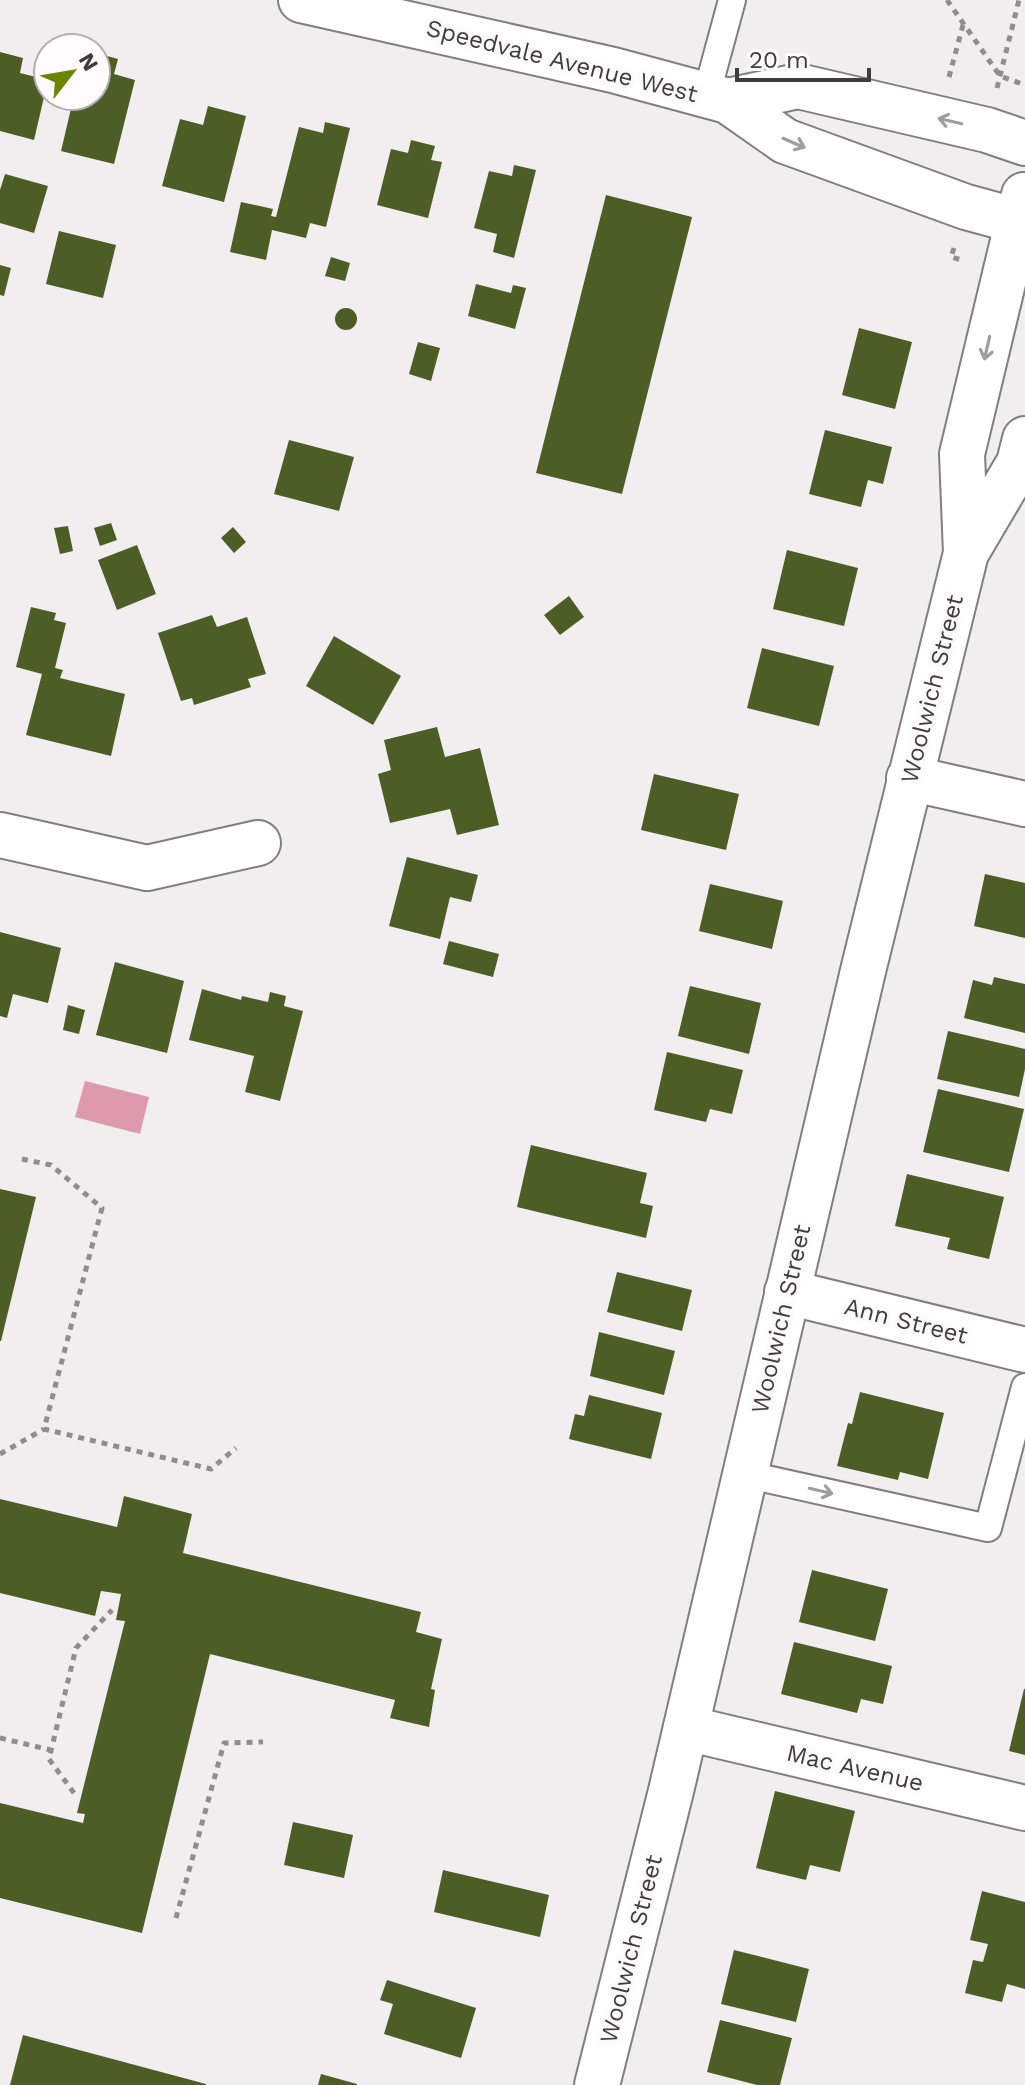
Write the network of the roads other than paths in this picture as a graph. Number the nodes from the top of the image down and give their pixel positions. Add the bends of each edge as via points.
1 (732, 0) edge
2 (306, 1) edge
3 (717, 98) junction
4 (1025, 143) edge
5 (1023, 213) edge
6 (1025, 439) edge
7 (966, 553) junction
8 (909, 778) junction
9 (1025, 804) edge
10 (0, 835) edge
11 (258, 843) dead end
12 (787, 1292) junction
13 (1025, 1350) edge
14 (1025, 1387) edge
15 (744, 1474) junction
16 (686, 1728) junction
17 (1025, 1808) edge
18 (597, 2085) edge

1 - 3 lane
2 - 3 main road, Speedvale Avenue West
4 -> 3 main road, Speedvale Avenue West via 798,86
3 -> 5 main road, Speedvale Avenue West via 785,141 966,207
5 -> 7 main road, Woolwich Street via 962,454
6 - 7 main road, Woolwich Street via 1019,463
7 - 8 main road, Woolwich Street
8 - 9 main road
8 - 12 main road, Woolwich Street
10 - 11 main road via 147,868
12 - 13 main road, Ann Street
12 - 15 main road, Woolwich Street
15 -> 14 lane via 988,1528
15 - 16 main road, Woolwich Street
16 - 17 main road, Mac Avenue
16 - 18 main road, Woolwich Street

